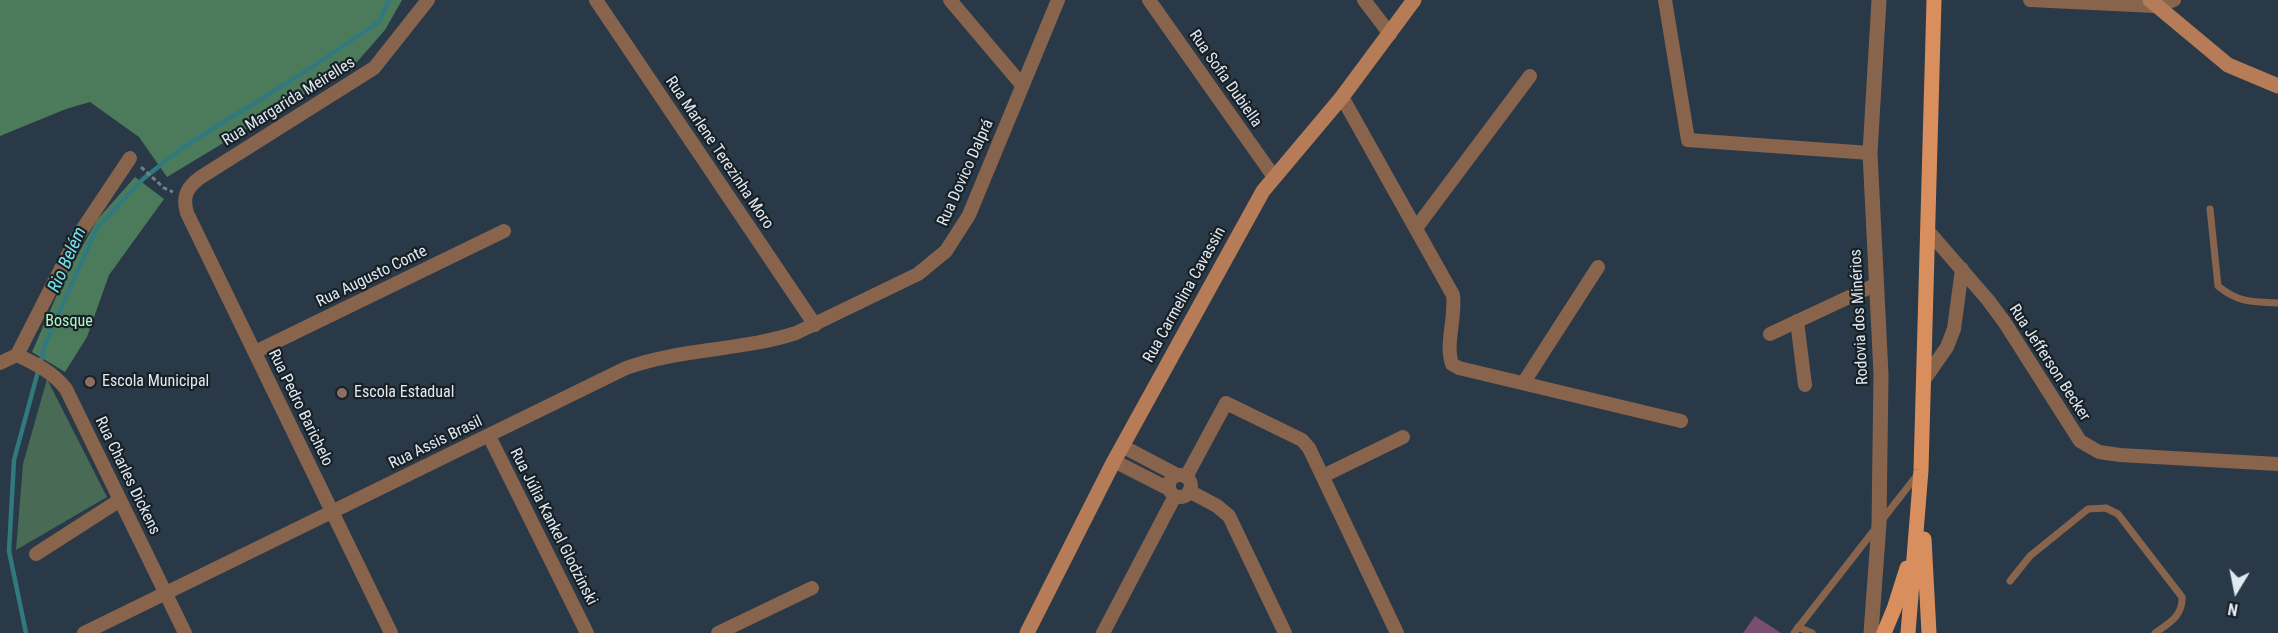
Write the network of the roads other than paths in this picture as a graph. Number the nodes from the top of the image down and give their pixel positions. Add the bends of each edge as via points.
1 (428, 0) edge
2 (596, 0) edge
3 (950, 0) edge
4 (1058, 0) edge
5 (1149, 0) edge
6 (1364, 0) edge
7 (1414, 0) edge
8 (1665, 0) edge
9 (1879, 0) edge
10 (1934, 0) edge
11 (2030, 0) edge
12 (2174, 0) edge
13 (2152, 3) edge
14 (1389, 34) junction
15 (1530, 76) dead end
16 (1022, 85) junction
17 (2278, 86) edge
18 (1342, 97) junction
19 (1870, 153) junction
20 (135, 161) road end
21 (1274, 177) junction
22 (184, 196) joint
23 (2210, 209) dead end
24 (1416, 228) junction
25 (504, 231) dead end
26 (1929, 232) junction
27 (1599, 267) dead end
28 (1962, 269) junction
29 (1877, 284) junction
30 (2278, 303) edge
31 (1797, 321) junction
32 (815, 325) junction
33 (1770, 334) dead end
34 (255, 352) junction
35 (16, 355) junction
36 (0, 363) edge
37 (1924, 380) junction
38 (1524, 382) junction
39 (1805, 385) dead end
40 (1681, 421) dead end
41 (489, 435) junction
42 (1403, 437) dead end
43 (1122, 446) junction
44 (1114, 461) junction
45 (2278, 464) edge
46 (1921, 470) junction
47 (1182, 476) junction
48 (1323, 476) junction
49 (1189, 491) junction
50 (1172, 493) junction
51 (120, 500) junction
52 (332, 512) junction
53 (1879, 524) junction
54 (1917, 533) junction
55 (36, 554) dead end
56 (2010, 581) dead end
57 (812, 588) dead end
58 (165, 593) junction
59 (1796, 630) edge
60 (84, 633) edge
61 (184, 633) edge
62 (391, 633) edge
63 (587, 633) edge
64 (718, 633) edge
65 (1027, 633) edge
66 (1102, 633) edge
67 (1285, 633) edge
68 (1397, 633) edge
69 (1812, 633) edge
70 (1871, 633) edge
71 (1884, 633) edge
72 (1908, 633) edge
73 (1929, 633) edge
74 (2155, 633) edge

1 - 22 street, Rua Margarida Meirelles via 374,68 201,177
2 - 32 street, Rua Marlene Terezinha Moro
3 - 16 street
4 - 16 street, Rua Dovico Dalprá
5 - 21 street, Rua Sofia Dubiella
6 - 14 street
7 - 14 main road, Rua Carmelina Cavassin
8 - 19 street via 1688,140
9 - 19 street, Rodovia dos Minérios
10 - 26 main road
11 - 13 street
12 - 13 street
13 - 17 main road via 2228,65
14 - 18 main road, Rua Carmelina Cavassin
15 - 24 street
16 - 32 street, Rua Dovico Dalprá via 969,215 946,251 918,274
18 - 21 main road, Rua Carmelina Cavassin
18 - 24 street
19 - 29 street, Rodovia dos Minérios
20 - 35 street via 82,229
21 - 43 main road, Rua Carmelina Cavassin
22 - 34 street, Rua Pedro Barichelo via 187,213
23 - 30 lane via 2218,286 2246,302
24 - 38 street via 1453,295 1452,364
25 - 34 street, Rua Augusto Conte
26 - 28 street, Rua Jefferson Becker
26 - 37 main road
27 - 38 street
28 - 37 street via 1954,329 1947,347
28 - 45 street, Rua Jefferson Becker via 2005,324 2080,441 2099,452 2120,455
29 - 31 street
29 - 53 street, Rodovia dos Minérios via 1881,374
31 - 33 street
31 - 39 street
32 - 41 street, Rua Assis Brasil via 776,339 648,360
34 - 52 street, Rua Pedro Barichelo
35 - 36 street
35 - 51 street, Rua Charles Dickens via 47,370 66,389
37 - 46 main road
38 - 40 street
41 - 52 street, Rua Assis Brasil
41 - 63 street, Rua Júlia Kankel Glodzinski
42 - 48 street
43 - 44 main road, Rua Carmelina Cavassin
43 - 47 street
44 - 50 street
44 - 65 main road, Rua Carmelina Cavassin
46 - 53 lane
46 - 54 main road
46 - 73 main road
47 - 48 street via 1226,403 1302,440
47 - 49 street via 1190,482
47 - 50 street via 1169,482
48 - 68 street
49 - 50 street via 1185,496
49 - 67 street via 1229,516
50 - 66 street
51 - 55 street
51 - 58 street, Rua Charles Dickens
52 - 58 street, Rua Assis Brasil
52 - 62 street, Rua Pedro Barichelo
53 - 59 lane
53 - 70 street, Rodovia dos Minérios
54 - 71 main road
54 - 72 main road
56 - 74 lane via 2030,556 2088,509 2106,508 2118,514 2182,597 2183,607 2177,617
57 - 64 street
58 - 60 street, Rua Assis Brasil
58 - 61 street, Rua Charles Dickens
59 - 69 lane

